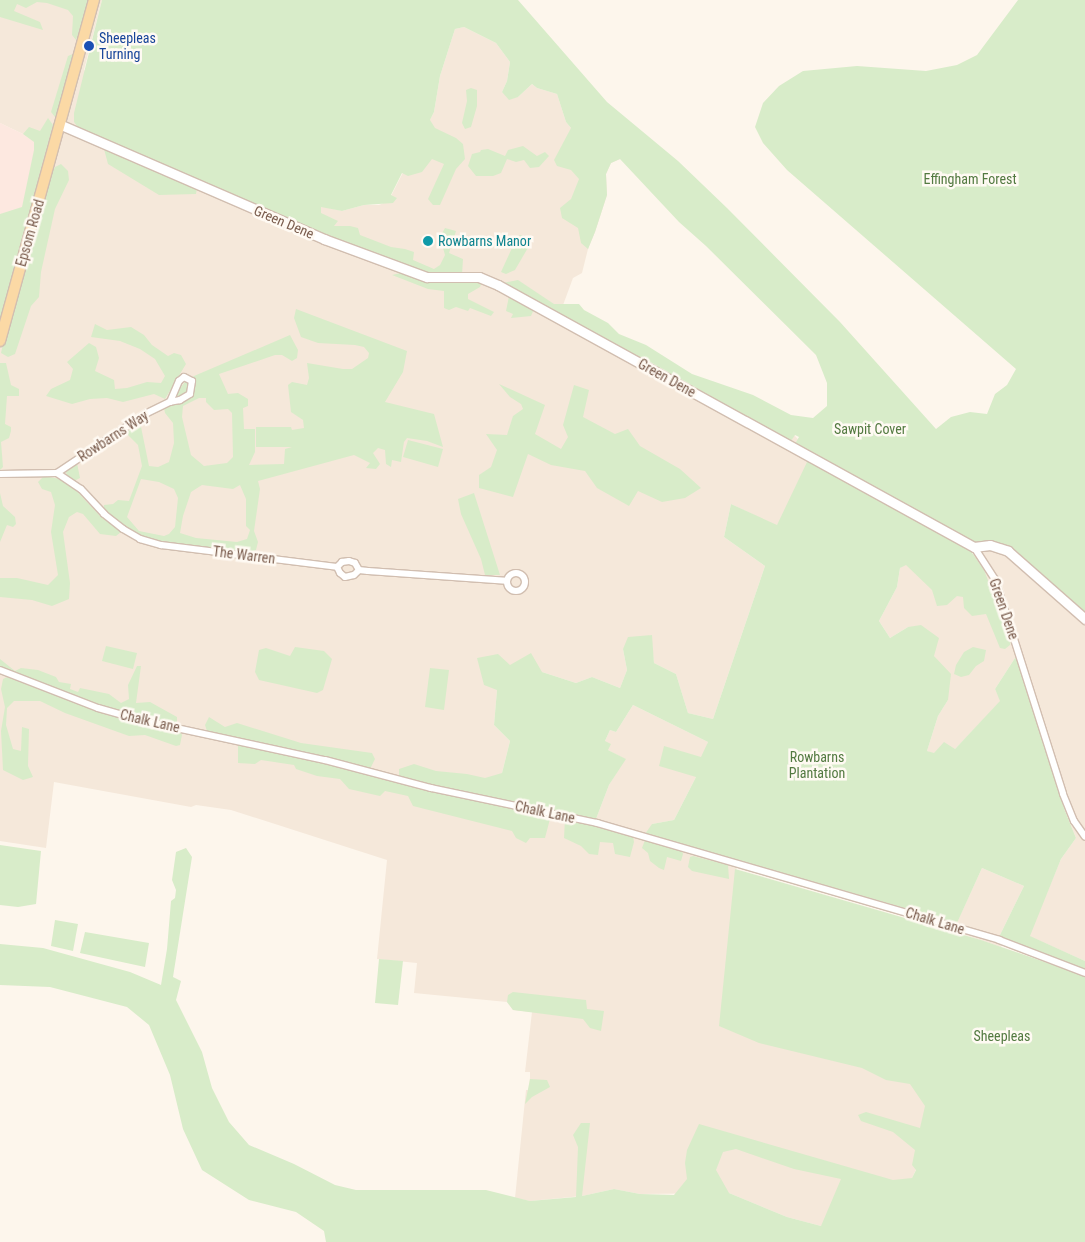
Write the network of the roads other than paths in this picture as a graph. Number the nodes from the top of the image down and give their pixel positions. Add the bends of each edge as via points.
1 (94, 0) edge
2 (61, 125) junction
3 (0, 341) edge
4 (170, 402) dead end
5 (57, 473) junction
6 (0, 474) edge
7 (974, 547) junction
8 (337, 567) junction
9 (359, 570) junction
10 (506, 581) dead end
11 (1085, 619) edge
12 (0, 670) edge
13 (1085, 837) edge
14 (1085, 973) edge

1 - 2 main road, Epsom Road
2 - 3 main road, Epsom Road
2 - 7 street, Green Dene via 324,239 427,277 468,276 492,282
4 - 5 street, Rowbarns Way
5 - 6 street
5 - 8 street, The Warren via 81,489 104,514 140,539 177,548
7 - 11 street via 990,545 1008,551
7 - 13 street, Green Dene via 995,579 1063,794 1074,821
8 - 9 street, The Warren via 349,561
8 - 9 street via 345,577
9 - 10 street, The Warren
12 - 14 street, Chalk Lane via 98,708 144,721 597,823 975,933

